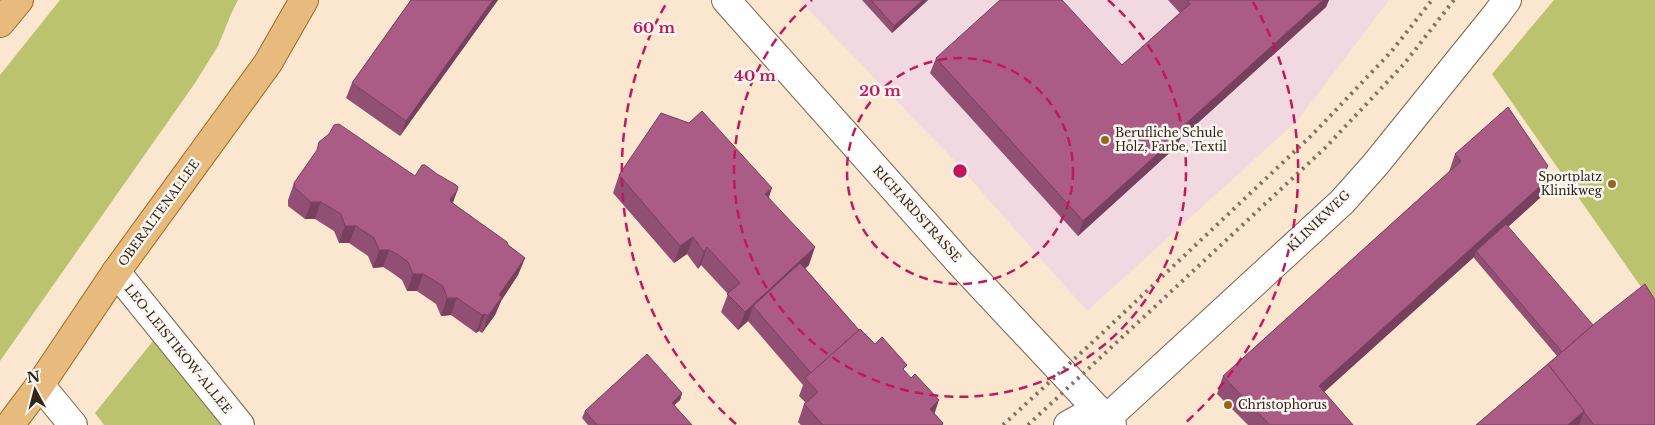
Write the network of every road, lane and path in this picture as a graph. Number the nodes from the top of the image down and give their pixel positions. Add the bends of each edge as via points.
1 (18, 0) edge
2 (304, 0) edge
3 (726, 0) edge
4 (1506, 0) edge
5 (0, 23) edge
6 (116, 272) junction
7 (40, 385) junction
8 (1105, 418) edge
9 (10, 425) edge
10 (73, 425) edge
11 (240, 425) edge
12 (1068, 425) edge

1 - 5 main road
2 - 6 main road, OBERALTENALLEE via 268,63
3 - 8 street, RICHARDSTRASSE via 961,264
4 - 8 street, KLINIKWEG via 1342,202
6 - 7 main road, OBERALTENALLEE
6 - 11 street, LEO-LEISTIKOW-ALLEE
7 - 9 main road, OBERALTENALLEE
7 - 10 street
8 - 12 street, KLINIKWEG

